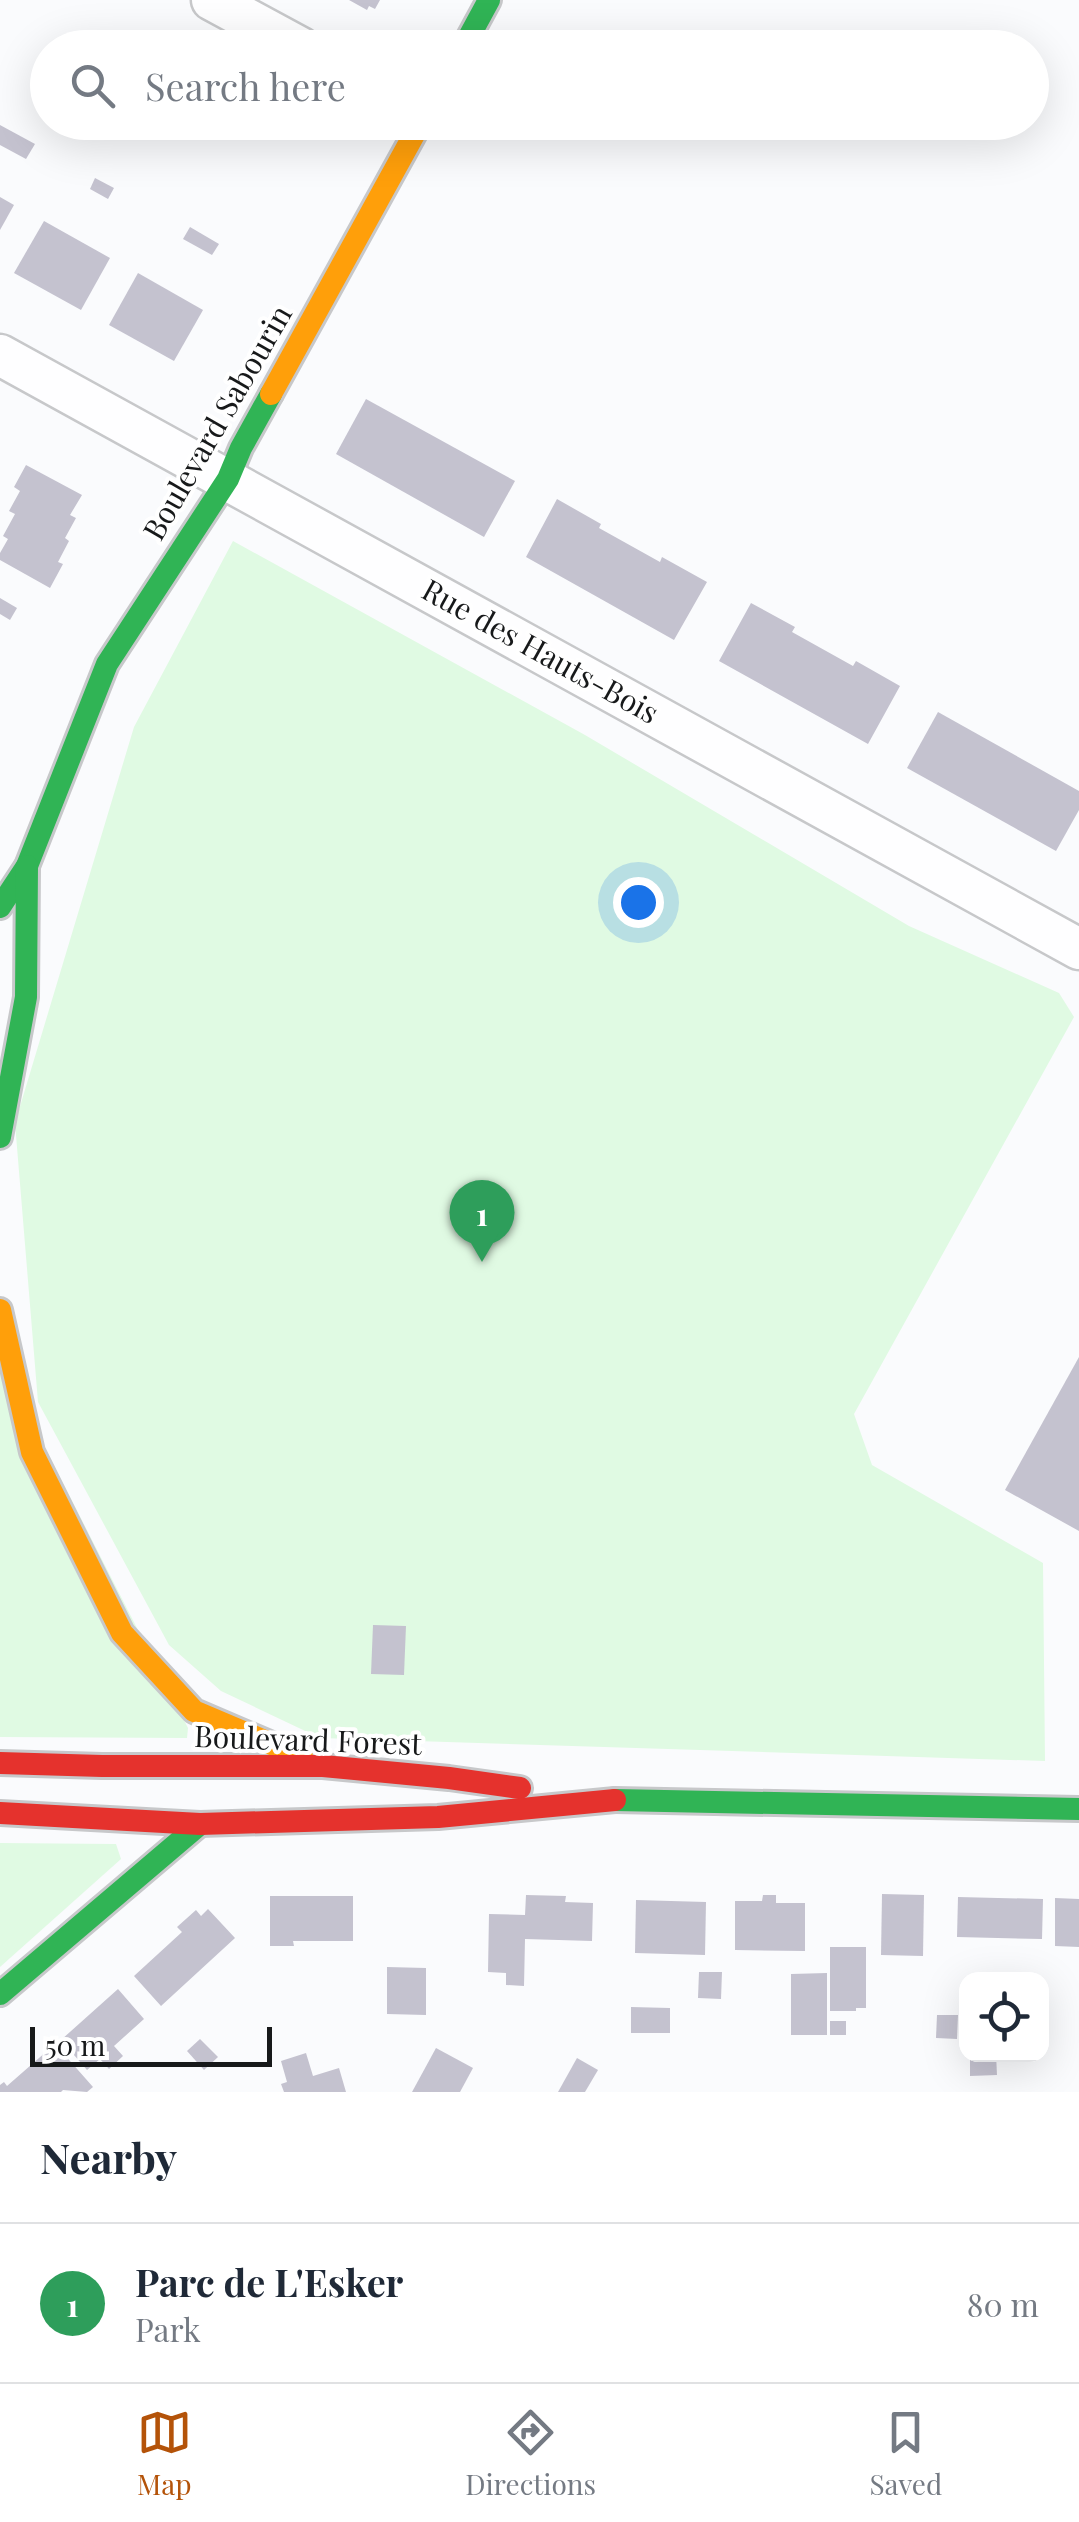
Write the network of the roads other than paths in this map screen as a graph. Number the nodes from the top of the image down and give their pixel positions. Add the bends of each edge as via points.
1 (212, 0) edge
2 (489, 0) edge
3 (268, 30) edge
4 (472, 30) edge
5 (411, 140) edge
6 (0, 355) edge
7 (228, 479) junction
8 (13, 858) edge
9 (0, 907) edge
10 (1079, 949) edge
11 (0, 1137) edge
12 (0, 1310) edge
13 (0, 1763) edge
14 (323, 1766) junction
15 (612, 1800) junction
16 (1079, 1809) edge
17 (0, 1814) edge
18 (200, 1824) junction
19 (0, 1994) edge

1 - 3 street
2 - 4 street
5 - 7 street, Boulevard Sabourin
6 - 7 street, Rue des Hauts-Bois
7 - 8 street, Boulevard Sabourin via 107,664
7 - 10 street, Rue des Hauts-Bois
8 - 9 street, Boulevard Sabourin
8 - 11 street, Boulevard Sabourin via 26,997
12 - 14 street via 32,1452 122,1632 194,1710
13 - 14 street, Boulevard Forest
14 - 15 street, Boulevard Forest
15 - 16 street, Boulevard Forest
15 - 18 street, Boulevard Forest via 438,1817
17 - 18 street, Boulevard Forest
18 - 19 street

